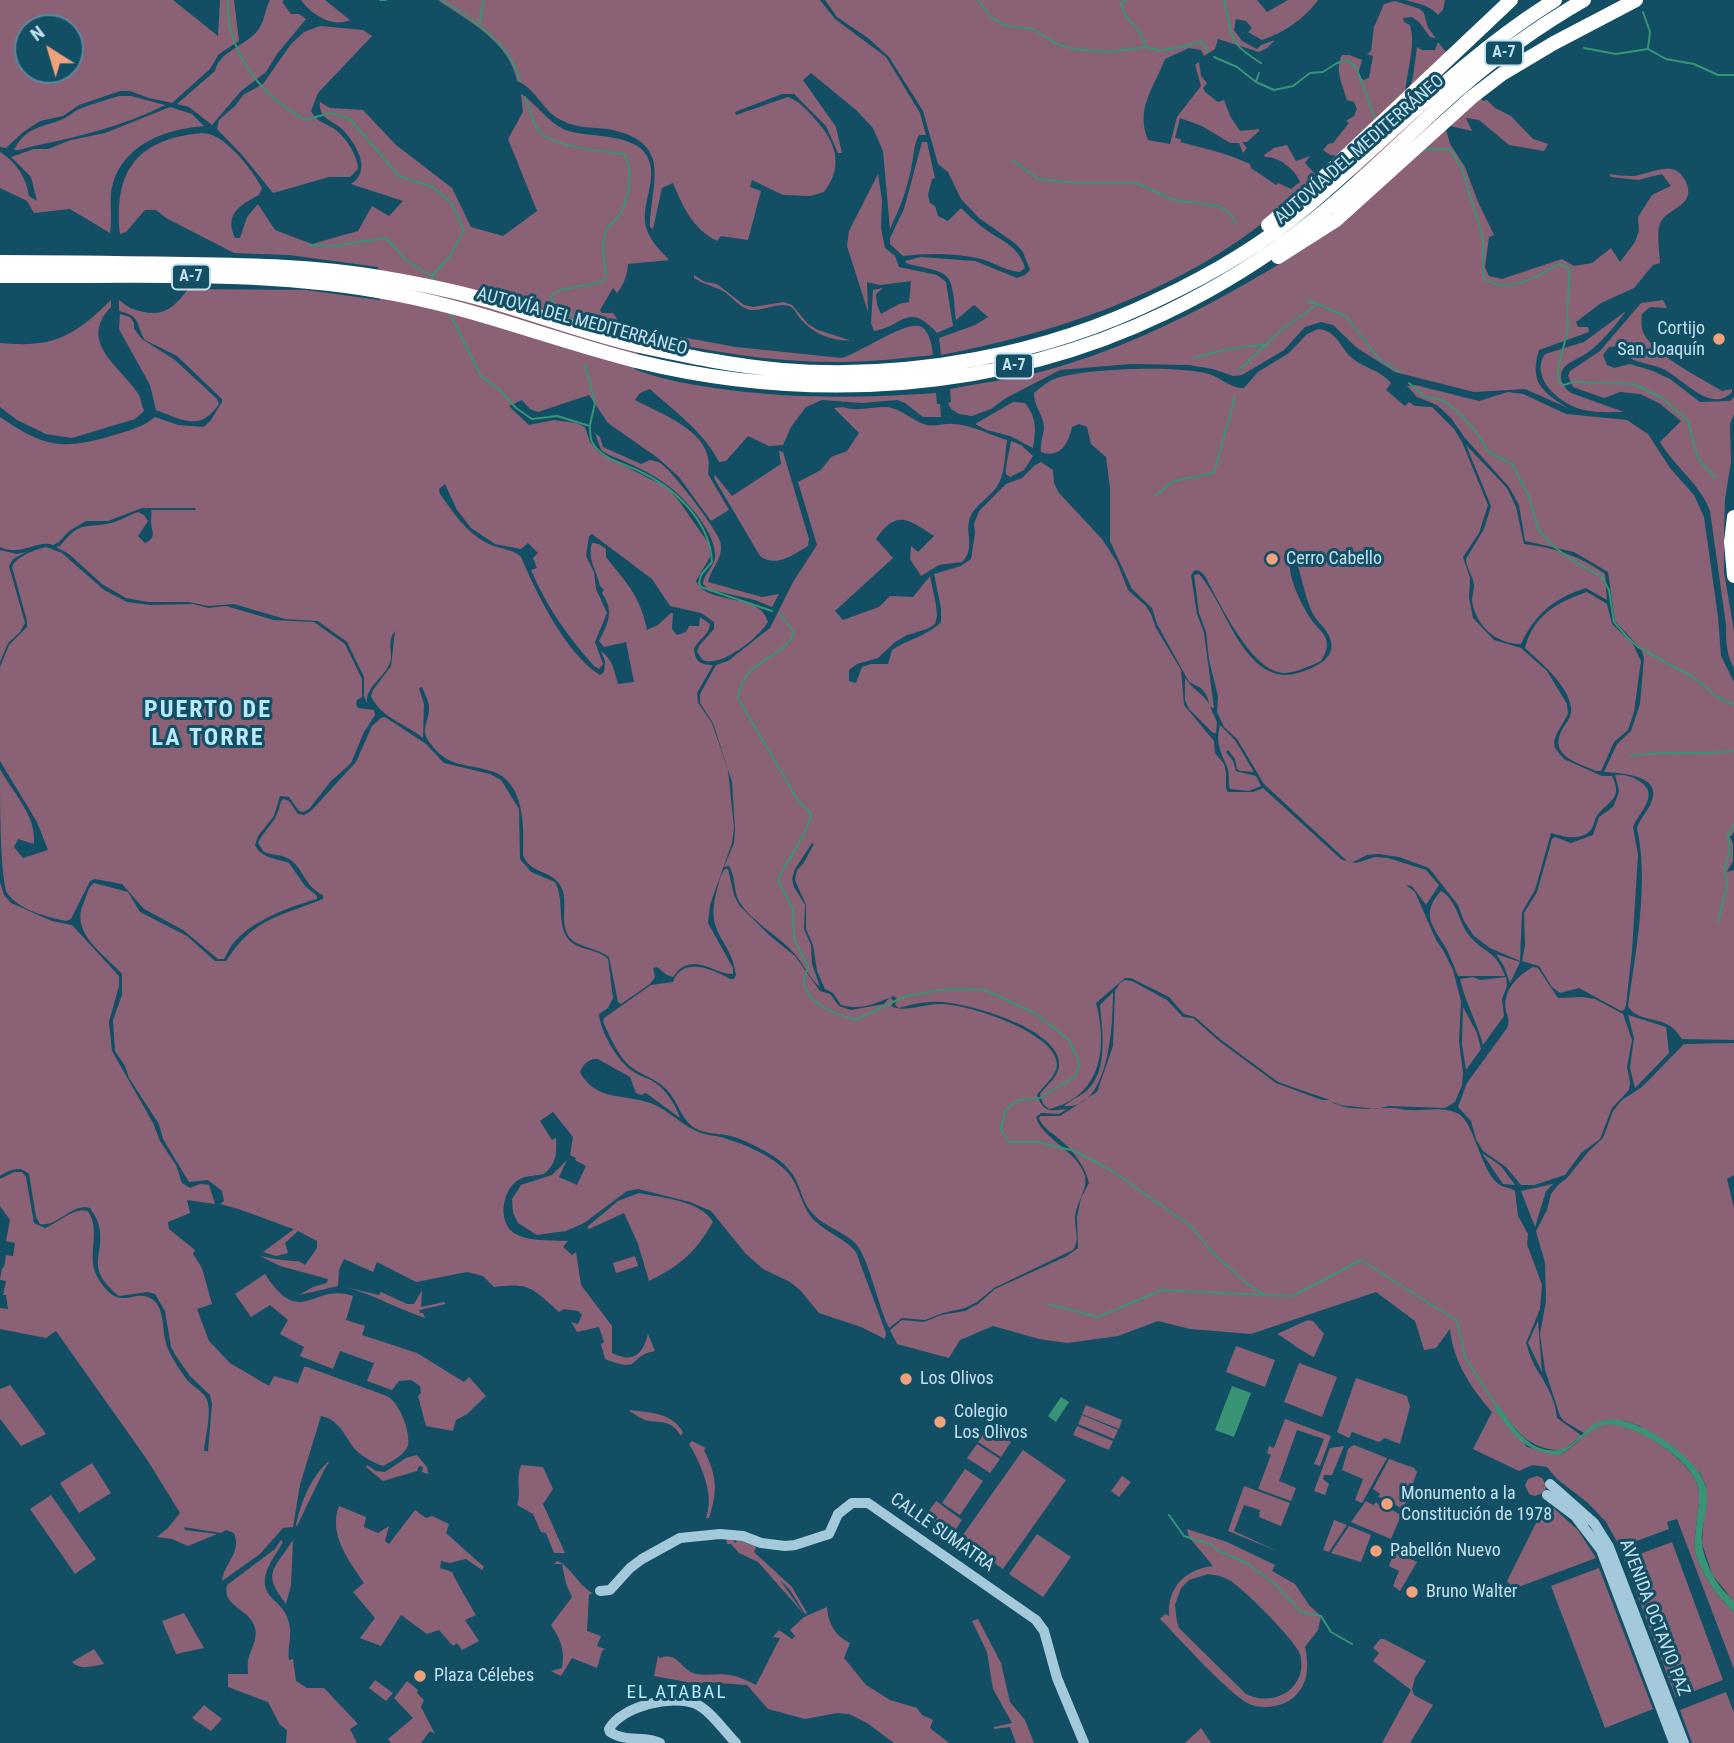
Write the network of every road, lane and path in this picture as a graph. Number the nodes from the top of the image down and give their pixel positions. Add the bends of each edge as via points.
1 (1511, 0) edge
2 (1555, 0) edge
3 (1584, 0) edge
4 (1636, 0) edge
5 (1425, 110) junction
6 (1346, 184) junction
7 (0, 262) edge
8 (0, 276) edge
9 (380, 284) junction
10 (637, 353) junction
11 (1734, 517) edge
12 (1734, 576) edge
13 (600, 1591) dead end
14 (660, 1743) edge
15 (736, 1743) edge
16 (1084, 1743) edge
17 (1674, 1743) edge
18 (1684, 1743) edge

1 - 6 highway via 1422,85
2 - 5 highway, AUTOVÍA DEL MEDITERRÁNEO / A-7 via 1490,45
3 - 5 highway, AUTOVÍA DEL MEDITERRÁNEO / A-7
4 - 6 highway via 1502,74 1450,117
5 - 6 highway, AUTOVÍA DEL MEDITERRÁNEO / A-7
6 - 10 highway, AUTOVÍA DEL MEDITERRÁNEO / A-7 via 1200,279 1137,309 1023,348 953,362 837,372
6 - 10 highway, AUTOVÍA DEL MEDITERRÁNEO / A-7 via 1288,240 1186,302 1118,333 1030,363 956,377 836,386 729,380
7 - 9 highway, AUTOVÍA DEL MEDITERRÁNEO / A-7 via 258,264 326,269
8 - 9 highway, AUTOVÍA DEL MEDITERRÁNEO / A-7
9 - 10 highway, AUTOVÍA DEL MEDITERRÁNEO / A-7 via 484,299
11 - 12 highway
13 - 16 street, CALLE SUMATRA via 610,1590 642,1559 680,1538 720,1534 795,1545 829,1534 838,1514 852,1503 868,1503 1037,1620
14 - 15 street via 620,1738 609,1729 643,1706 684,1701 703,1709
17 - 18 street, AVENIDA OCTAVIO PAZ via 1601,1550 1549,1489 1588,1517 1609,1546

